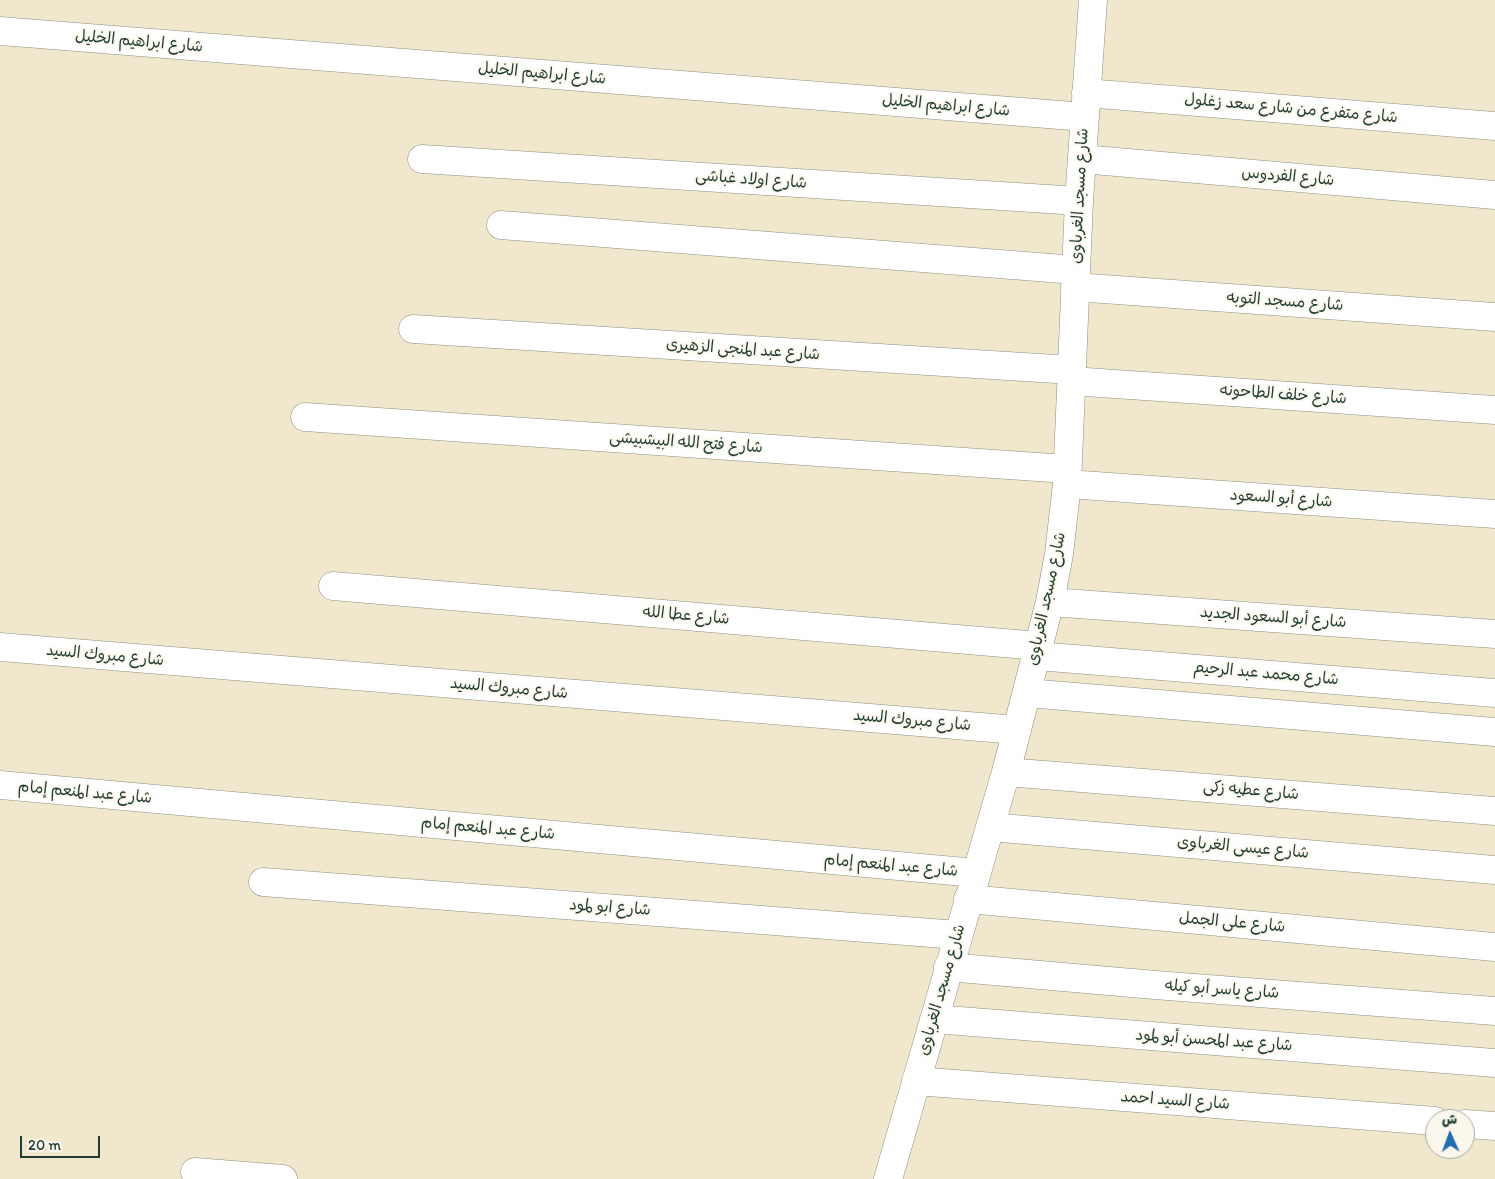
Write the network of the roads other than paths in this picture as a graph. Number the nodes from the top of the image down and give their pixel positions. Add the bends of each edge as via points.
1 (1086, 0) edge
2 (1093, 0) edge
3 (0, 31) edge
4 (1086, 105) junction
5 (1495, 126) edge
6 (422, 159) dead end
7 (1082, 159) junction
8 (1495, 195) edge
9 (1079, 201) junction
10 (501, 225) dead end
11 (1076, 279) junction
12 (1495, 317) edge
13 (413, 329) dead end
14 (1072, 376) junction
15 (1495, 410) edge
16 (305, 417) dead end
17 (1067, 476) junction
18 (1495, 514) edge
19 (333, 586) dead end
20 (1050, 602) junction
21 (1495, 634) edge
22 (0, 647) edge
23 (1038, 651) junction
24 (1027, 693) junction
25 (1495, 693) edge
26 (1017, 730) junction
27 (1495, 732) edge
28 (1006, 772) junction
29 (0, 786) edge
30 (1495, 811) edge
31 (990, 827) junction
32 (1495, 870) edge
33 (976, 873) junction
34 (263, 882) dead end
35 (968, 899) junction
36 (958, 935) junction
37 (1495, 947) edge
38 (948, 967) junction
39 (1495, 1011) edge
40 (934, 1019) junction
41 (1495, 1063) edge
42 (916, 1081) junction
43 (1425, 1120) edge
44 (1475, 1125) edge
45 (1495, 1126) edge
46 (195, 1172) dead end
47 (283, 1179) edge
48 (888, 1179) edge

1 - 2 street
2 - 4 street, شارع مسجد الغرباوى
3 - 4 street, شارع ابراهيم الخليل
4 - 5 street, شارع متفرع من شارع سعد زغلول
4 - 7 street, شارع مسجد الغرباوى
6 - 9 street, شارع اولاد غباشى
7 - 8 street, شارع الفردوس
7 - 9 street, شارع مسجد الغرباوى
9 - 11 street, شارع مسجد الغرباوى
10 - 11 street, شارع مسجد التوبه
11 - 12 street, شارع مسجد التوبه
11 - 14 street, شارع مسجد الغرباوى
13 - 14 street, شارع عبد المنجى الزهيرى
14 - 15 street, شارع خلف الطاحونه
14 - 17 street, شارع مسجد الغرباوى
16 - 17 street, شارع فتح الله البيشبيشى
17 - 18 street, شارع أبو السعود
17 - 20 street, شارع مسجد الغرباوى via 1059,554
19 - 23 street, شارع عطا الله
20 - 21 street, شارع أبو السعود الجديد
20 - 23 street, شارع مسجد الغرباوى
22 - 26 street, شارع مبروك السيد
23 - 24 street, شارع مسجد الغرباوى
23 - 25 street, شارع محمد عبد الرحيم
24 - 26 street, شارع مسجد الغرباوى
24 - 27 street
26 - 28 street, شارع مسجد الغرباوى
28 - 30 street, شارع عطيه زكى
28 - 31 street, شارع مسجد الغرباوى
29 - 33 street, شارع عبد المنعم إمام
31 - 32 street, شارع عيسى الغرباوى
31 - 33 street, شارع مسجد الغرباوى
33 - 35 street, شارع مسجد الغرباوى
34 - 36 street, شارع ابو لمود
35 - 36 street, شارع مسجد الغرباوى
35 - 37 street, شارع على الجمل
36 - 38 street, شارع مسجد الغرباوى
38 - 39 street, شارع ياسر أبو كيله
38 - 40 street, شارع مسجد الغرباوى
40 - 41 street, شارع عبد المحسن أبو لمود
40 - 42 street, شارع مسجد الغرباوى
42 - 43 street, شارع السيد احمد
42 - 48 street, شارع مسجد الغرباوى
44 - 45 street
46 - 47 street

